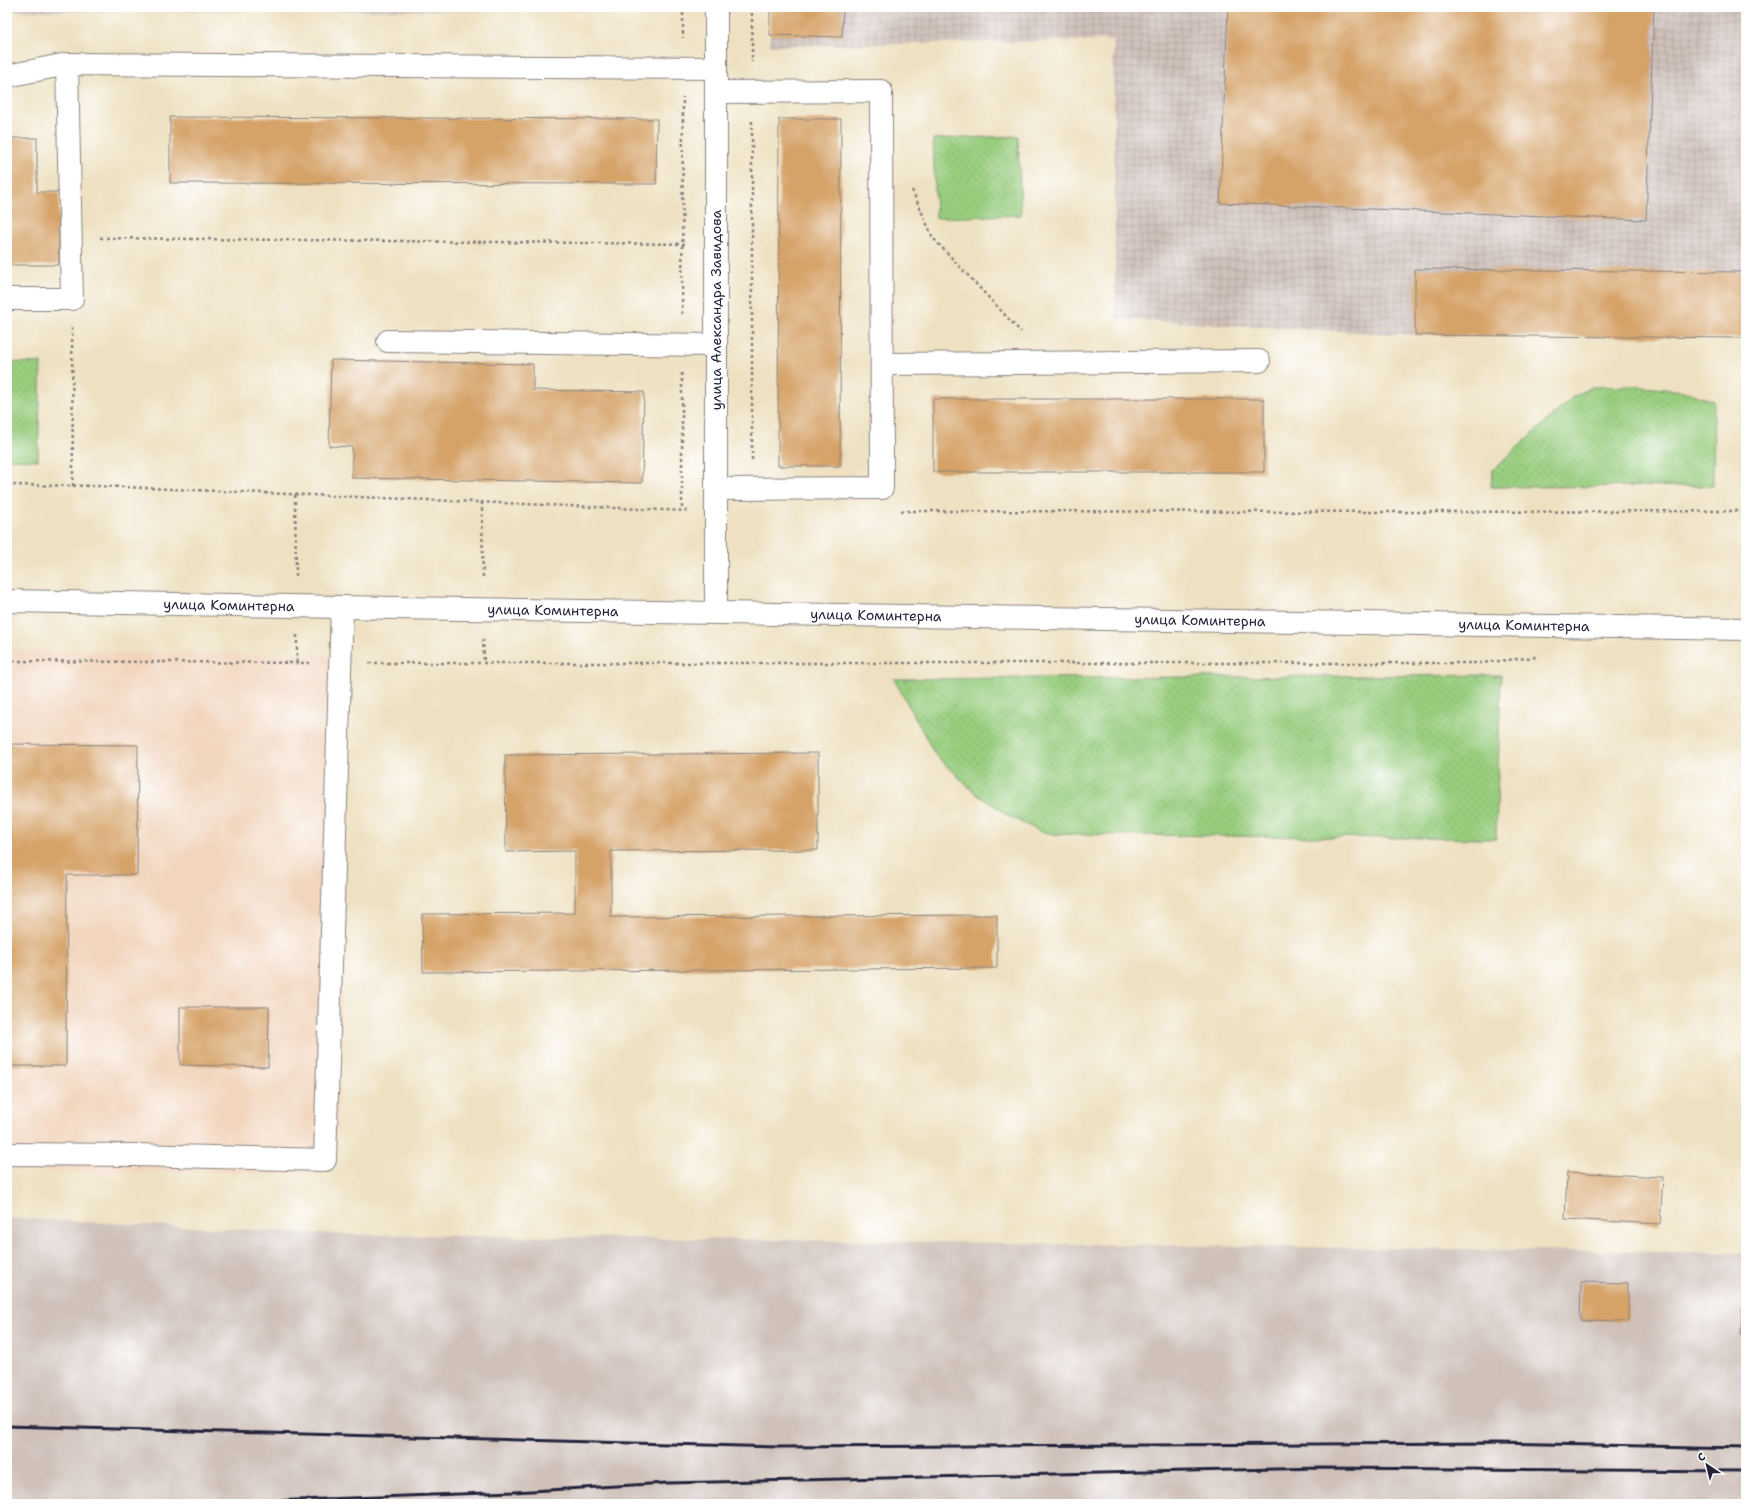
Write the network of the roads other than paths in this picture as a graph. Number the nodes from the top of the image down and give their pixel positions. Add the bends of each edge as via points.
1 (716, 7) edge
2 (67, 64) junction
3 (716, 68) junction
4 (7, 76) edge
5 (716, 92) junction
6 (7, 299) edge
7 (388, 341) dead end
8 (716, 344) junction
9 (1259, 361) dead end
10 (882, 364) junction
11 (716, 489) junction
12 (7, 601) edge
13 (342, 607) junction
14 (716, 612) junction
15 (1746, 629) edge
16 (7, 1154) edge

1 - 3 main road, улица Александра Завидова
2 - 3 main road
2 - 4 main road
2 - 6 main road via 72,299
3 - 5 main road, улица Александра Завидова
5 - 8 main road, улица Александра Завидова
5 - 10 main road via 881,91
7 - 8 main road
8 - 11 main road, улица Александра Завидова
9 - 10 main road
10 - 11 main road via 882,488
11 - 14 main road, улица Александра Завидова
12 - 13 main road, улица Коминтерна
13 - 14 main road, улица Коминтерна
13 - 16 main road via 325,1160
14 - 15 main road, улица Коминтерна

